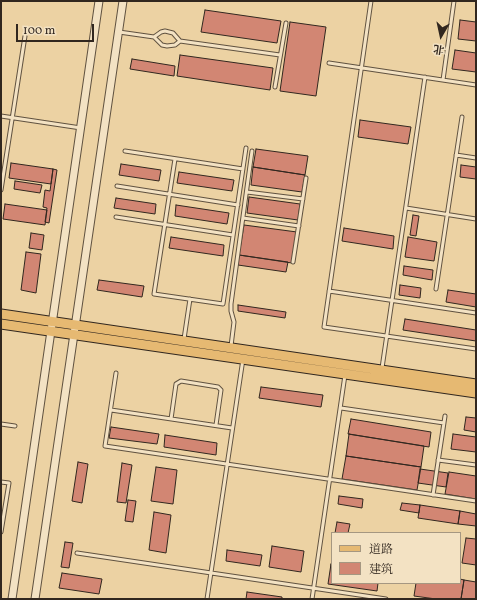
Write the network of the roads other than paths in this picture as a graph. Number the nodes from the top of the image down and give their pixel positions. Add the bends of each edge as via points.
1 (99, 1) edge
2 (123, 1) edge
3 (371, 1) edge
4 (454, 1) edge
5 (286, 23) dead end
6 (119, 31) junction
7 (25, 36) dead end
8 (154, 37) junction
9 (180, 41) junction
10 (280, 55) junction
11 (329, 63) dead end
12 (362, 68) junction
13 (426, 77) junction
14 (443, 80) junction
15 (476, 85) edge
16 (275, 87) dead end
17 (1, 116) edge
18 (462, 117) dead end
19 (12, 118) junction
20 (81, 128) junction
21 (246, 148) dead end
22 (125, 151) dead end
23 (252, 151) dead end
24 (456, 155) junction
25 (476, 158) edge
26 (175, 159) junction
27 (243, 169) junction
28 (306, 178) dead end
29 (117, 186) dead end
30 (1, 190) edge
31 (247, 192) junction
32 (169, 194) junction
33 (303, 199) junction
34 (238, 204) junction
35 (406, 208) junction
36 (448, 214) junction
37 (116, 217) dead end
38 (243, 218) junction
39 (476, 219) edge
40 (165, 225) junction
41 (299, 226) junction
42 (233, 235) junction
43 (294, 262) dead end
44 (436, 289) dead end
45 (329, 292) junction
46 (190, 299) junction
47 (392, 301) junction
48 (476, 313) edge
49 (1, 314) edge
50 (52, 322) junction
51 (1, 324) edge
52 (76, 325) junction
53 (51, 331) junction
54 (74, 335) junction
55 (387, 336) junction
56 (184, 341) junction
57 (231, 348) junction
58 (476, 349) edge
59 (242, 359) junction
60 (382, 370) junction
61 (116, 373) dead end
62 (346, 374) junction
63 (476, 384) edge
64 (476, 393) edge
65 (341, 408) junction
66 (110, 410) junction
67 (445, 416) dead end
68 (171, 419) junction
69 (444, 423) junction
70 (1, 424) edge
71 (216, 425) junction
72 (15, 426) dead end
73 (232, 428) junction
74 (438, 460) junction
75 (227, 464) junction
76 (476, 465) edge
77 (330, 479) junction
78 (1, 482) edge
79 (433, 495) junction
80 (476, 501) edge
81 (1, 532) edge
82 (77, 553) dead end
83 (211, 573) junction
84 (314, 588) junction
85 (12, 599) edge
86 (35, 599) edge
87 (207, 599) edge
88 (312, 599) edge
89 (386, 599) edge

1 - 20 street
2 - 6 street
3 - 12 lane
4 - 14 lane
5 - 10 lane
6 - 8 lane
6 - 52 street
7 - 19 lane
8 - 9 lane via 162,45 167,46
8 - 9 lane via 165,31 173,33
9 - 10 lane
10 - 16 lane
11 - 12 lane
12 - 13 lane
12 - 45 lane
13 - 14 lane
13 - 35 lane
14 - 15 lane
17 - 19 lane
18 - 24 lane
19 - 20 lane
19 - 30 lane
20 - 50 street
21 - 27 lane
22 - 26 lane
23 - 31 lane
24 - 25 lane
24 - 36 lane
26 - 27 lane
26 - 32 lane
27 - 34 lane
28 - 33 lane
29 - 32 lane
31 - 33 lane
31 - 38 lane
32 - 34 lane
32 - 40 lane
33 - 41 lane
34 - 42 lane
35 - 36 lane
35 - 47 lane
36 - 39 lane
36 - 44 lane
37 - 40 lane
38 - 41 lane
38 - 57 lane via 231,304 234,322
40 - 42 lane
40 - 46 lane via 154,294
41 - 43 lane
42 - 46 lane via 223,304
45 - 47 lane
45 - 55 lane via 324,327
46 - 56 lane
47 - 48 lane
47 - 55 lane
49 - 50 main road
50 - 52 main road
50 - 53 street
51 - 53 main road
52 - 54 street
52 - 56 main road
53 - 54 main road
53 - 85 street
54 - 59 main road
54 - 86 street
55 - 58 lane
55 - 60 lane
56 - 57 main road
57 - 60 main road
59 - 62 main road
59 - 73 lane
60 - 63 main road
61 - 66 lane
62 - 64 main road
62 - 65 lane
65 - 69 lane
65 - 77 lane
66 - 68 lane
66 - 75 lane via 105,446
67 - 69 lane
68 - 71 lane
68 - 71 lane via 176,384 181,381 218,387 221,390
69 - 74 lane
70 - 72 lane
71 - 73 lane
73 - 75 lane
74 - 76 lane
74 - 79 lane
75 - 77 lane
75 - 83 lane
77 - 79 lane
77 - 84 lane
78 - 81 lane via 9,483
79 - 80 lane
82 - 83 lane
83 - 84 lane
83 - 87 lane
84 - 88 lane
84 - 89 lane

